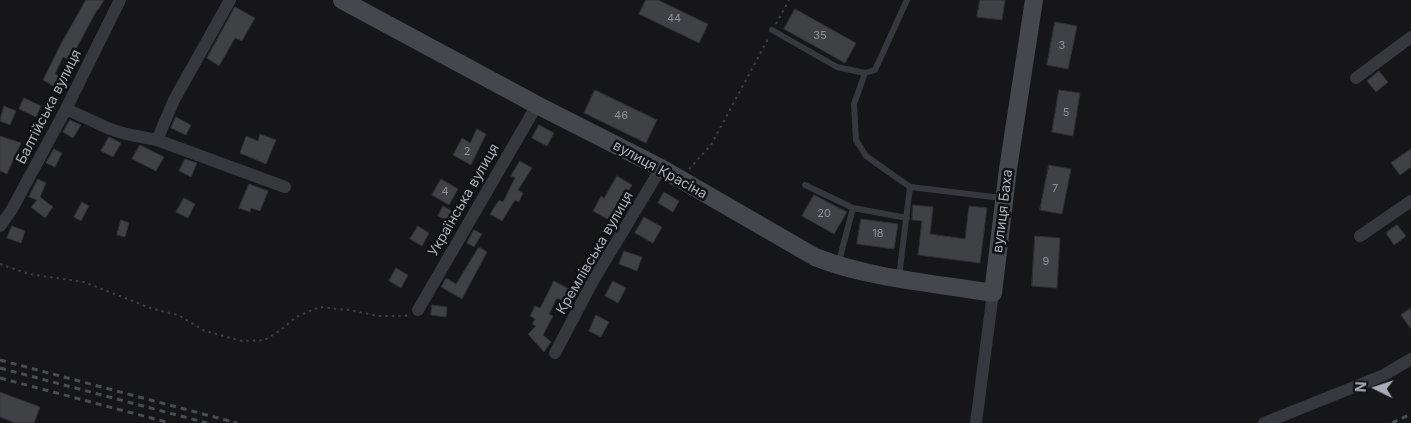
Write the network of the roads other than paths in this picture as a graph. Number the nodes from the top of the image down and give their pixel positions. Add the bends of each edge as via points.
1 (120, 0) edge
2 (230, 0) edge
3 (342, 0) edge
4 (907, 0) edge
5 (1034, 0) edge
6 (772, 30) road end
7 (1411, 37) edge
8 (864, 74) junction
9 (1356, 78) dead end
10 (537, 105) junction
11 (66, 109) junction
12 (157, 140) junction
13 (661, 168) junction
14 (805, 184) dead end
15 (285, 187) dead end
16 (910, 188) junction
17 (1005, 198) junction
18 (1411, 200) edge
19 (853, 208) junction
20 (906, 218) junction
21 (0, 226) edge
22 (1360, 236) dead end
23 (838, 266) junction
24 (899, 278) junction
25 (993, 293) junction
26 (418, 310) road end
27 (555, 353) dead end
28 (1411, 359) edge
29 (976, 423) edge
30 (1264, 423) edge

1 - 11 street, Балтійська вулиця
2 - 12 street via 174,100
3 - 10 street, вулиця Красіна
4 - 8 lane via 875,70
5 - 17 street, вулиця Баха
6 - 8 lane via 837,67
7 - 9 street
8 - 16 lane via 854,104 856,140 866,156
10 - 13 street, вулиця Красіна
10 - 26 street, Українська вулиця
11 - 12 street via 110,129
11 - 21 street, Балтійська вулиця via 12,211
12 - 15 street
13 - 23 street, вулиця Красіна
13 - 27 street, Кремлівська вулиця via 593,281
14 - 19 lane
16 - 17 lane
16 - 20 lane
17 - 25 street, вулиця Баха
18 - 22 street
19 - 20 lane
19 - 23 lane
20 - 24 lane
23 - 24 street, вулиця Красіна
24 - 25 street, вулиця Красіна
25 - 29 street, вулиця Баха
28 - 30 street via 1384,375

